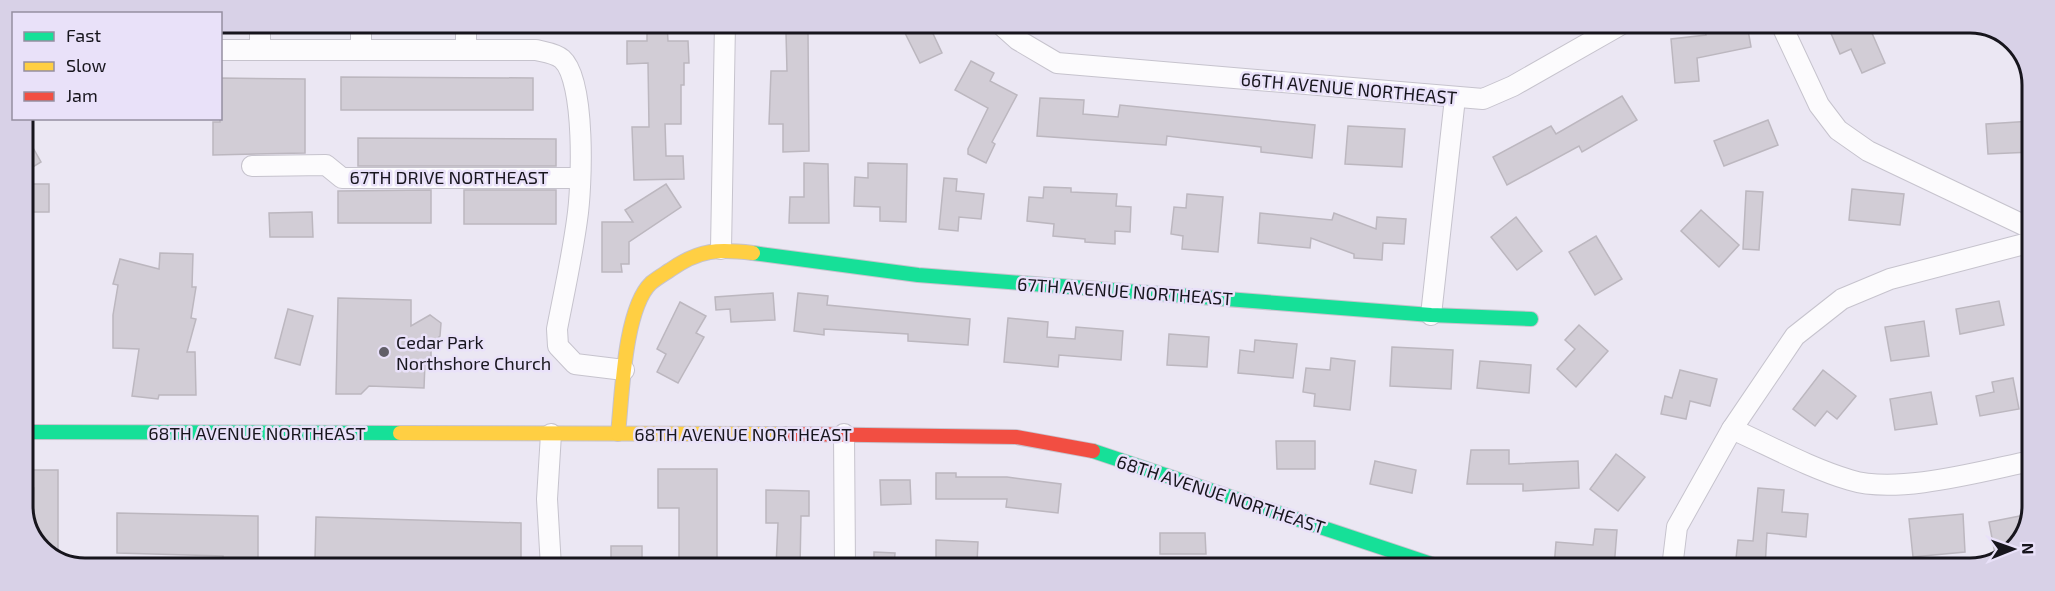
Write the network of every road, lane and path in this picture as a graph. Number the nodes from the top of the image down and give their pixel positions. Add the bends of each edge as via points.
1 (260, 33) edge
2 (361, 33) edge
3 (466, 33) edge
4 (725, 33) edge
5 (1010, 33) edge
6 (1606, 33) edge
7 (1785, 33) edge
8 (222, 50) edge
9 (260, 50) junction
10 (361, 50) junction
11 (466, 50) junction
12 (1455, 98) junction
13 (252, 166) dead end
14 (579, 178) junction
15 (2022, 224) edge
16 (2022, 245) edge
17 (721, 249) junction
18 (1431, 315) junction
19 (1531, 319) dead end
20 (624, 370) junction
21 (1732, 429) junction
22 (33, 432) edge
23 (550, 434) junction
24 (618, 434) junction
25 (844, 434) junction
26 (2022, 463) edge
27 (550, 558) edge
28 (844, 558) edge
29 (1413, 558) edge
30 (1673, 558) edge

1 - 9 street
2 - 10 street
3 - 11 street
4 - 17 street
5 - 12 street, 66TH AVENUE NORTHEAST via 1057,63
6 - 12 street, 66TH AVENUE NORTHEAST via 1483,99
7 - 15 street via 1819,105 1838,130 1868,151
8 - 9 street
9 - 10 street
10 - 11 street
11 - 14 street via 536,50 561,58 572,72 579,100
12 - 18 street
13 - 14 street, 67TH DRIVE NORTHEAST via 326,165 342,178
14 - 20 street via 578,218 557,329 558,346 575,364
16 - 21 street via 1890,279 1842,299 1795,336
17 - 18 street, 67TH AVENUE NORTHEAST via 918,275
17 - 20 street via 686,259 650,284 636,309
18 - 19 street, 67TH AVENUE NORTHEAST
20 - 24 street
21 - 26 street via 1851,481 1894,484 1939,480
21 - 30 street via 1677,527
22 - 23 street, 68TH AVENUE NORTHEAST
23 - 24 street, 68TH AVENUE NORTHEAST
23 - 27 street via 547,499
24 - 25 street, 68TH AVENUE NORTHEAST
25 - 28 street
25 - 29 street, 68TH AVENUE NORTHEAST via 1016,437 1081,447

